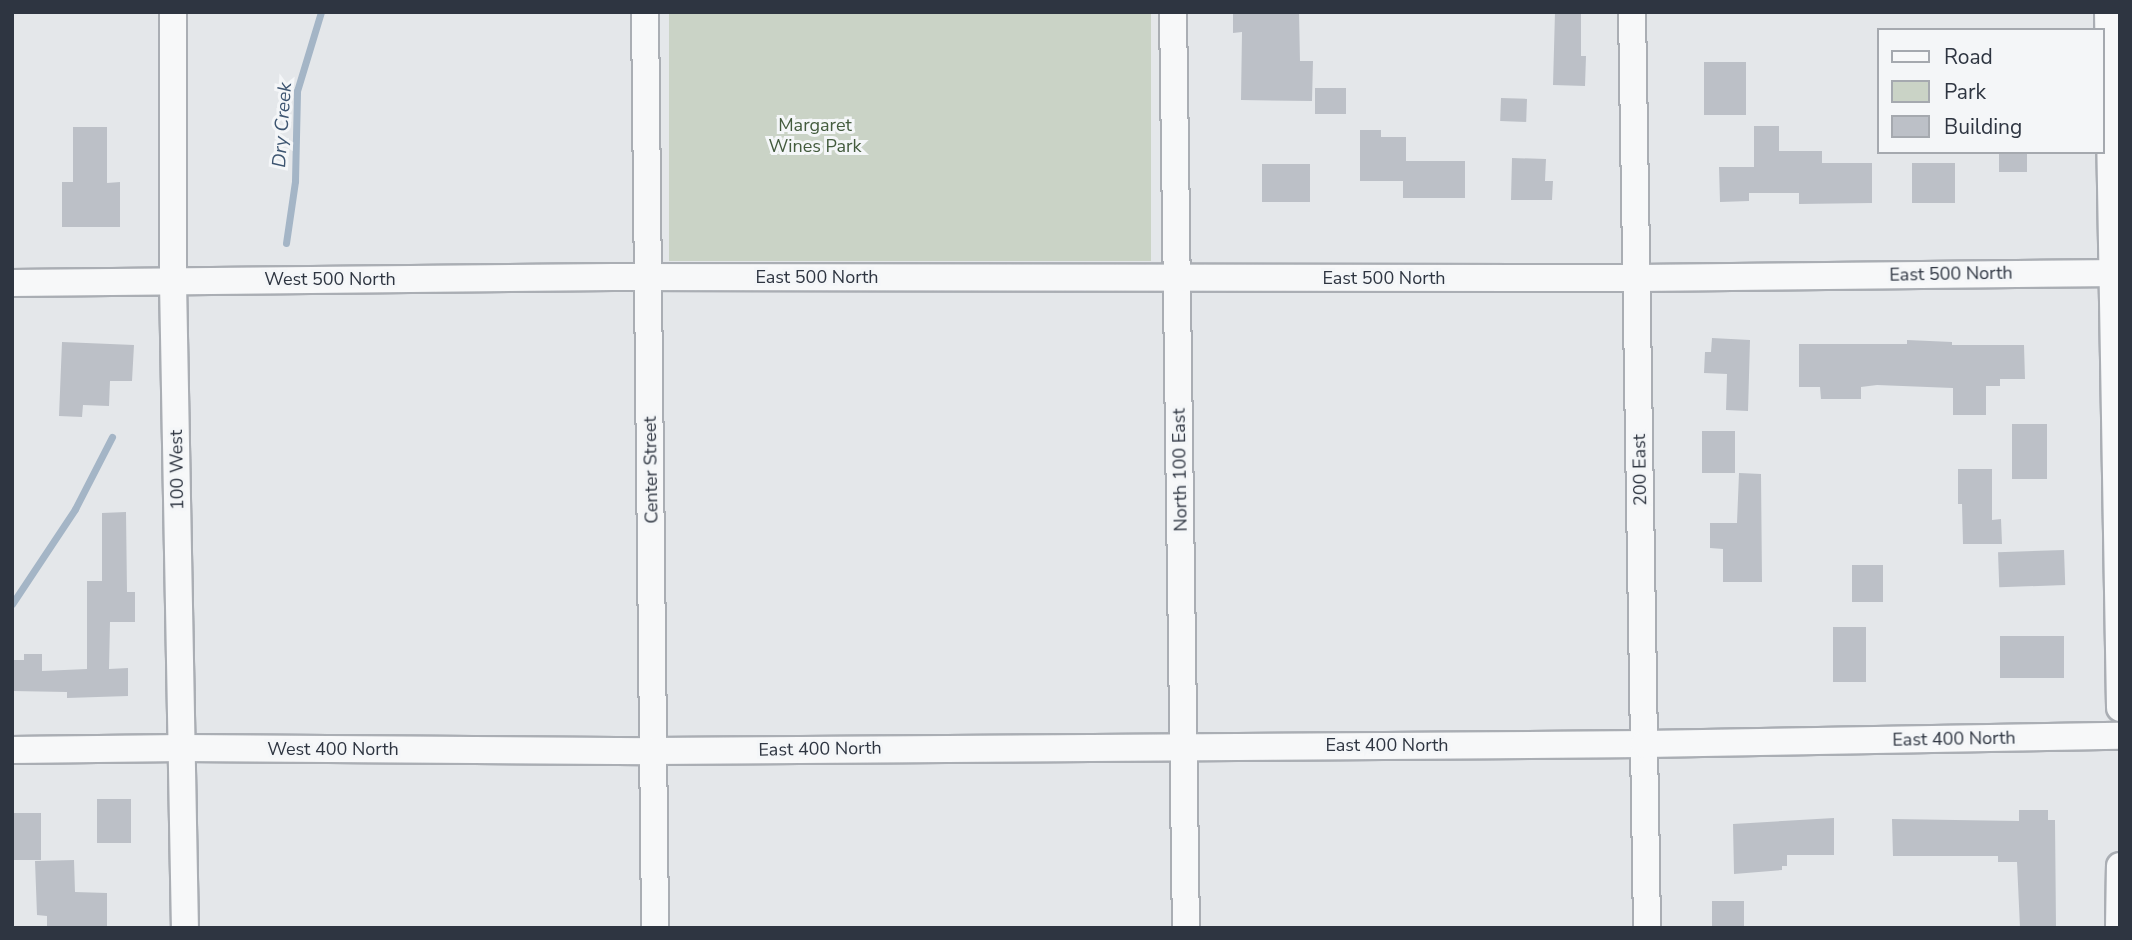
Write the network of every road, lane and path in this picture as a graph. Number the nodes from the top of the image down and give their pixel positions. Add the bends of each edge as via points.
1 (173, 12) edge
2 (645, 12) edge
3 (1174, 12) edge
4 (1633, 12) edge
5 (2108, 12) edge
6 (2115, 273) edge
7 (649, 277) junction
8 (1177, 278) junction
9 (1637, 278) junction
10 (173, 282) junction
11 (12, 284) edge
12 (2120, 708) edge
13 (2120, 736) edge
14 (1644, 744) junction
15 (1185, 746) junction
16 (183, 747) junction
17 (12, 750) edge
18 (653, 751) junction
19 (2120, 866) edge
20 (186, 928) edge
21 (654, 928) edge
22 (1186, 928) edge
23 (1647, 928) edge
24 (2119, 928) edge

1 - 10 street, 100 West
2 - 7 street, Center Street
3 - 8 street, North 100 East
4 - 9 street, 200 East
5 - 6 street
6 - 9 street, East 500 North
6 - 12 street
7 - 8 street, East 500 North
7 - 10 street, West 500 North
7 - 18 street, Center Street
8 - 9 street, East 500 North
8 - 15 street, North 100 East
9 - 14 street, 200 East
10 - 11 street, West 500 North
10 - 16 street, 100 West
13 - 14 street, East 400 North
14 - 15 street, East 400 North
14 - 23 street, 200 East
15 - 18 street, East 400 North
15 - 22 street, North 100 East
16 - 17 street, West 400 North
16 - 18 street, West 400 North
16 - 20 street, 100 West
18 - 21 street, Center Street
19 - 24 street

